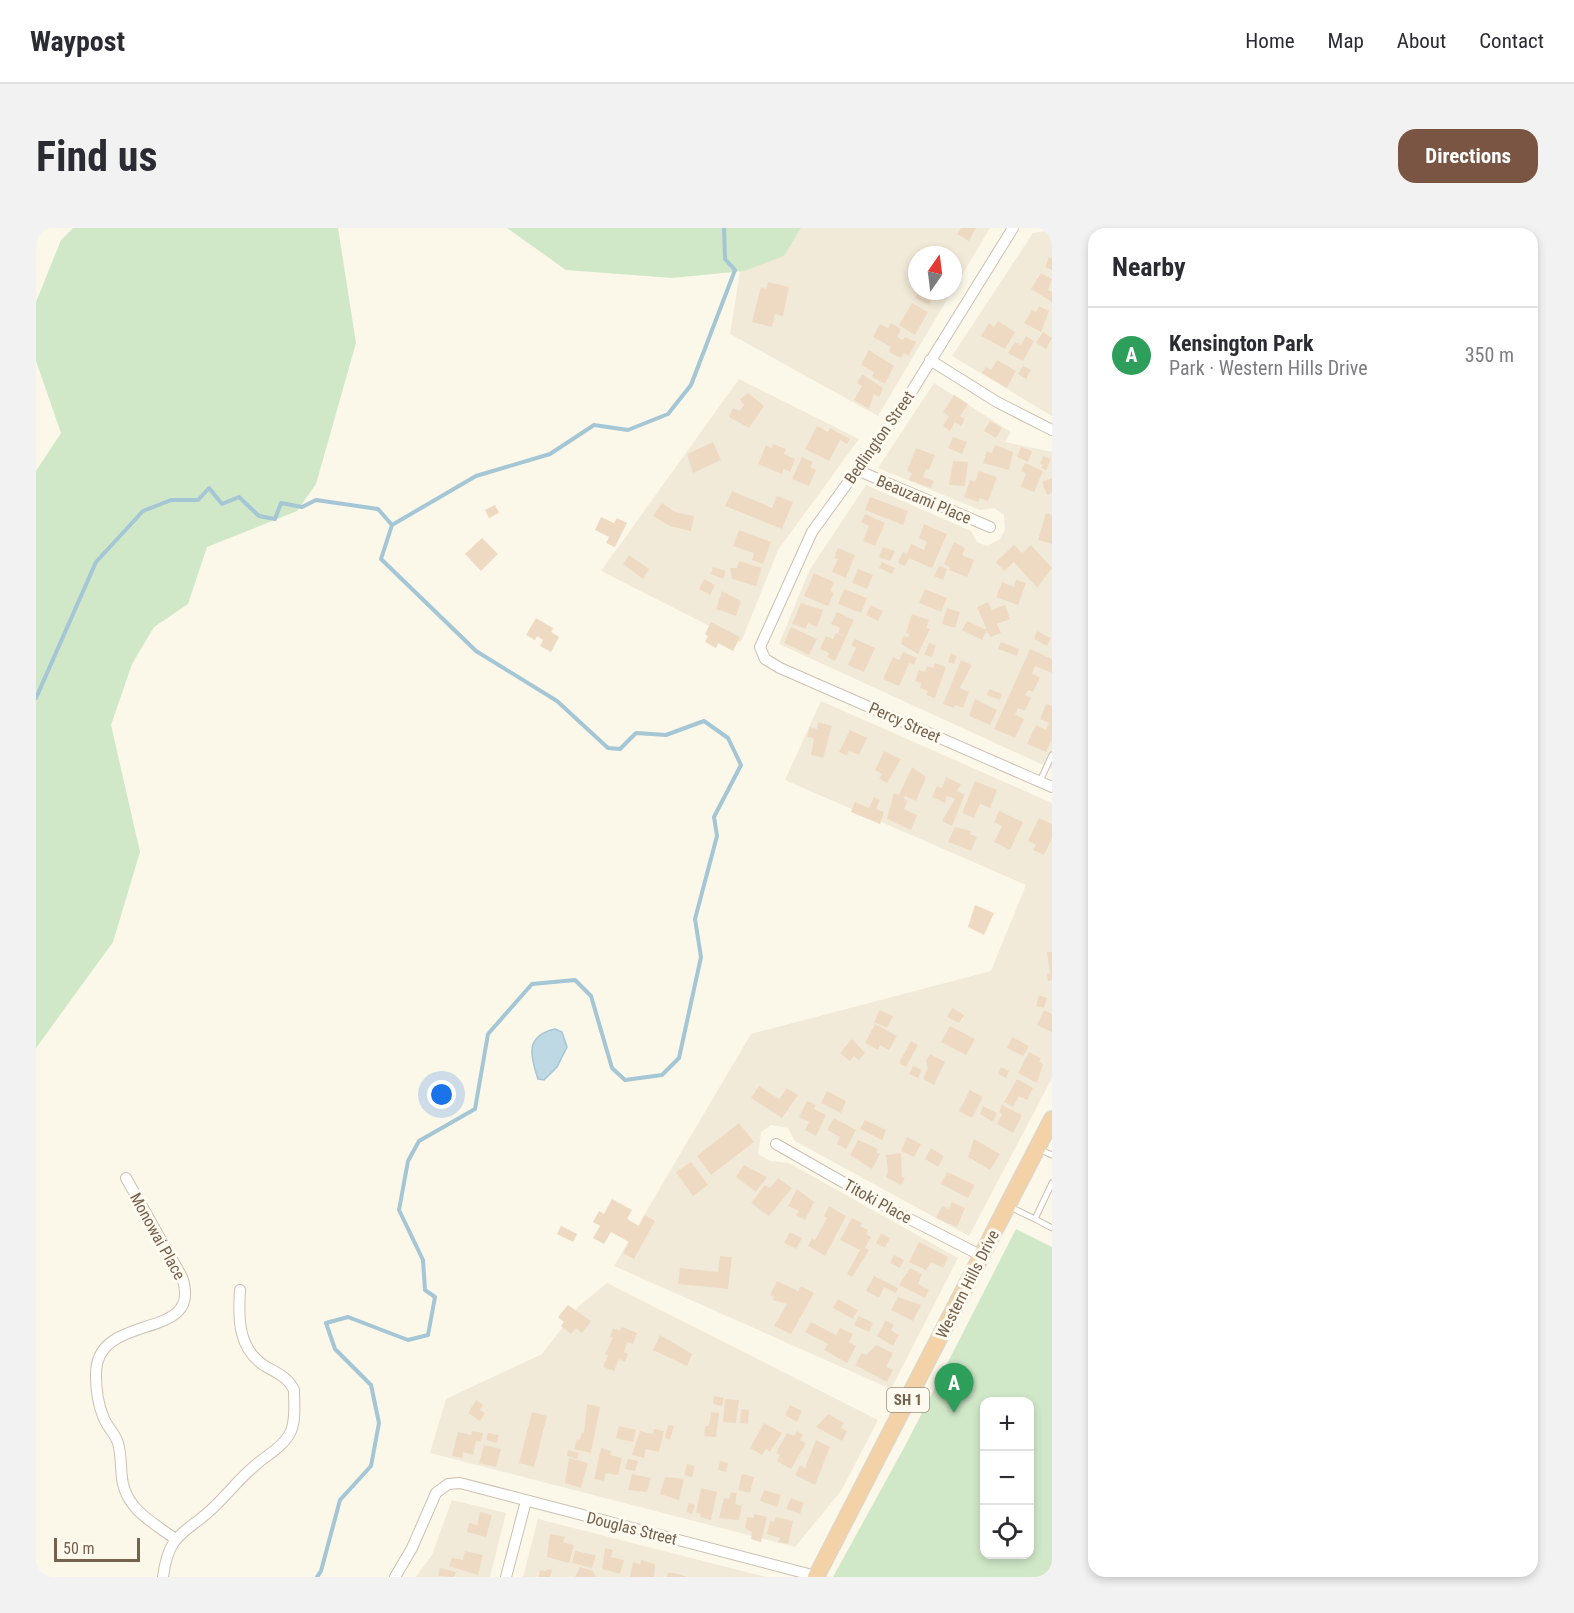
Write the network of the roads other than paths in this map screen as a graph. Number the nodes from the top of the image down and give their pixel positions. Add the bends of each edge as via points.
1 (1013, 228) edge
2 (930, 360) junction
3 (1052, 430) edge
4 (857, 470) junction
5 (990, 528) dead end
6 (761, 653) joint
7 (1052, 755) edge
8 (1040, 781) junction
9 (1052, 787) edge
10 (1052, 1119) edge
11 (776, 1144) dead end
12 (1044, 1152) edge
13 (126, 1178) dead end
14 (1052, 1183) edge
15 (1008, 1206) junction
16 (1035, 1219) junction
17 (1052, 1228) edge
18 (982, 1256) junction
19 (240, 1290) dead end
20 (526, 1501) junction
21 (175, 1539) junction
22 (163, 1577) edge
23 (395, 1577) edge
24 (506, 1577) edge
25 (816, 1577) edge

1 - 2 street, Bedlington Street
2 - 3 street via 997,402
2 - 4 street, Bedlington Street
4 - 5 street, Beauzami Place
4 - 6 street, Bedlington Street via 812,532 766,630
6 - 8 street, Percy Street via 780,668
7 - 8 lane
8 - 9 street, Percy Street
10 - 12 highway, Western Hills Drive / SH 1
11 - 18 street, Titoki Place
12 - 15 highway, Western Hills Drive / SH 1
13 - 21 street, Monowai Place via 186,1289 179,1312 171,1318 117,1336 105,1345 98,1359 98,1394 103,1417 117,1437 122,1483 128,1499 133,1508
14 - 16 lane
15 - 16 lane
15 - 18 highway, Western Hills Drive / SH 1
16 - 17 lane
18 - 25 highway, Western Hills Drive / SH 1
19 - 21 street via 241,1332 261,1364 291,1384 293,1426 285,1441
20 - 23 street, Douglas Street via 471,1484 448,1484 436,1493
20 - 24 street
20 - 25 street, Douglas Street
21 - 22 street

